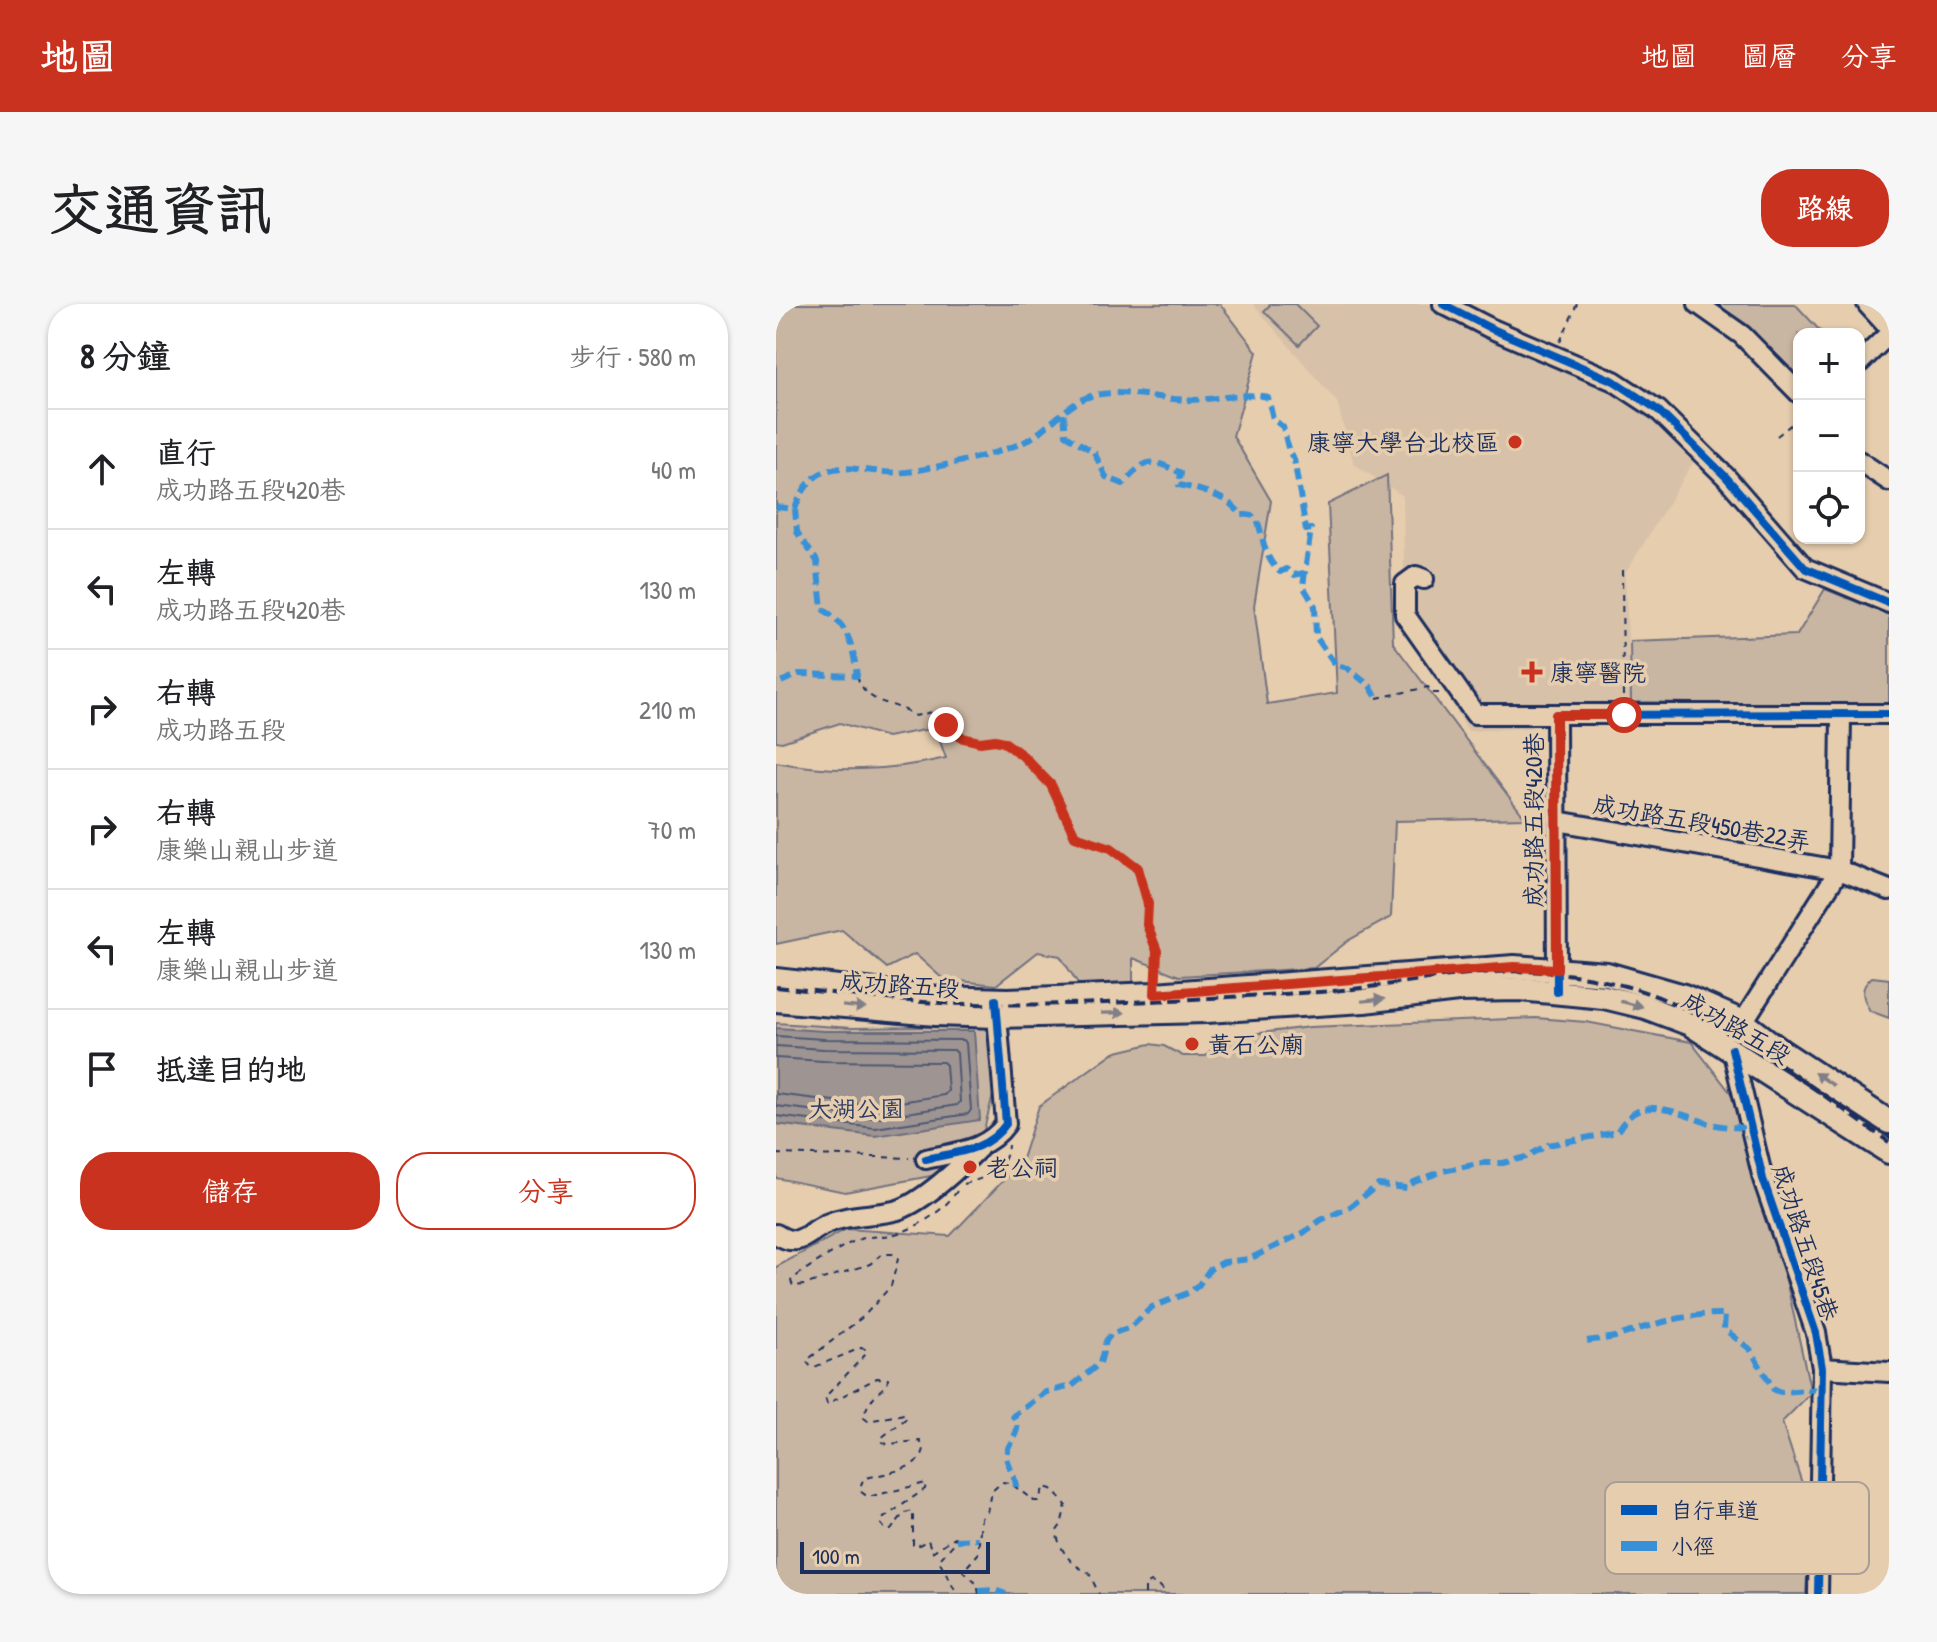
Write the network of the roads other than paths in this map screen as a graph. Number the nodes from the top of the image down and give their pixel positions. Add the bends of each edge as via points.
1 (1443, 304) edge
2 (1698, 304) edge
3 (1867, 304) edge
4 (1889, 328) edge
5 (1889, 334) edge
6 (1865, 357) edge
7 (1793, 387) edge
8 (1865, 465) edge
9 (1889, 481) edge
10 (1424, 579) dead end
11 (1889, 603) edge
12 (1889, 714) edge
13 (1556, 715) junction
14 (1841, 715) junction
15 (1557, 821) junction
16 (1839, 870) junction
17 (1889, 890) edge
18 (1557, 969) junction
19 (776, 980) edge
20 (1557, 992) junction
21 (776, 1000) edge
22 (996, 1008) junction
23 (1743, 1022) junction
24 (1732, 1049) junction
25 (1889, 1122) edge
26 (979, 1148) junction
27 (1889, 1152) edge
28 (926, 1159) road end
29 (776, 1234) edge
30 (1822, 1368) junction
31 (1889, 1372) edge
32 (1820, 1482) edge
33 (1818, 1574) edge
34 (1818, 1594) edge

1 - 11 street via 1614,381 1658,410 1726,477 1805,568
2 - 7 street via 1742,335
3 - 4 street
5 - 6 street
8 - 9 street
10 - 13 street via 1416,576 1405,584 1405,615 1475,714
12 - 14 street, 成功路五段420巷
13 - 14 street, 成功路五段420巷
13 - 15 street, 成功路五段420巷
14 - 16 street
15 - 16 street, 成功路五段450巷22弄
15 - 18 street, 成功路五段420巷
16 - 17 street, 成功路五段450巷22弄
16 - 23 street
18 - 20 street, 成功路五段420巷
18 - 22 main road, 成功路五段 via 1514,967
18 - 23 main road, 成功路五段 via 1607,974 1684,996
19 - 22 main road, 成功路五段
22 -> 20 main road, 成功路五段 via 1207,1011 1458,990
20 -> 24 main road, 成功路五段 via 1645,1007 1690,1024
21 -> 22 main road, 成功路五段 via 936,1014
22 - 26 street via 1006,1124
25 -> 23 main road, 成功路五段
24 - 27 main road, 成功路五段
24 - 30 street, 成功路五段45巷 via 1763,1179 1816,1333
26 - 28 street
26 - 29 street via 947,1180 898,1210 826,1224 802,1240 787,1241
30 - 31 street
30 - 32 street, 成功路五段45巷
33 - 34 street, 成功路五段45巷

